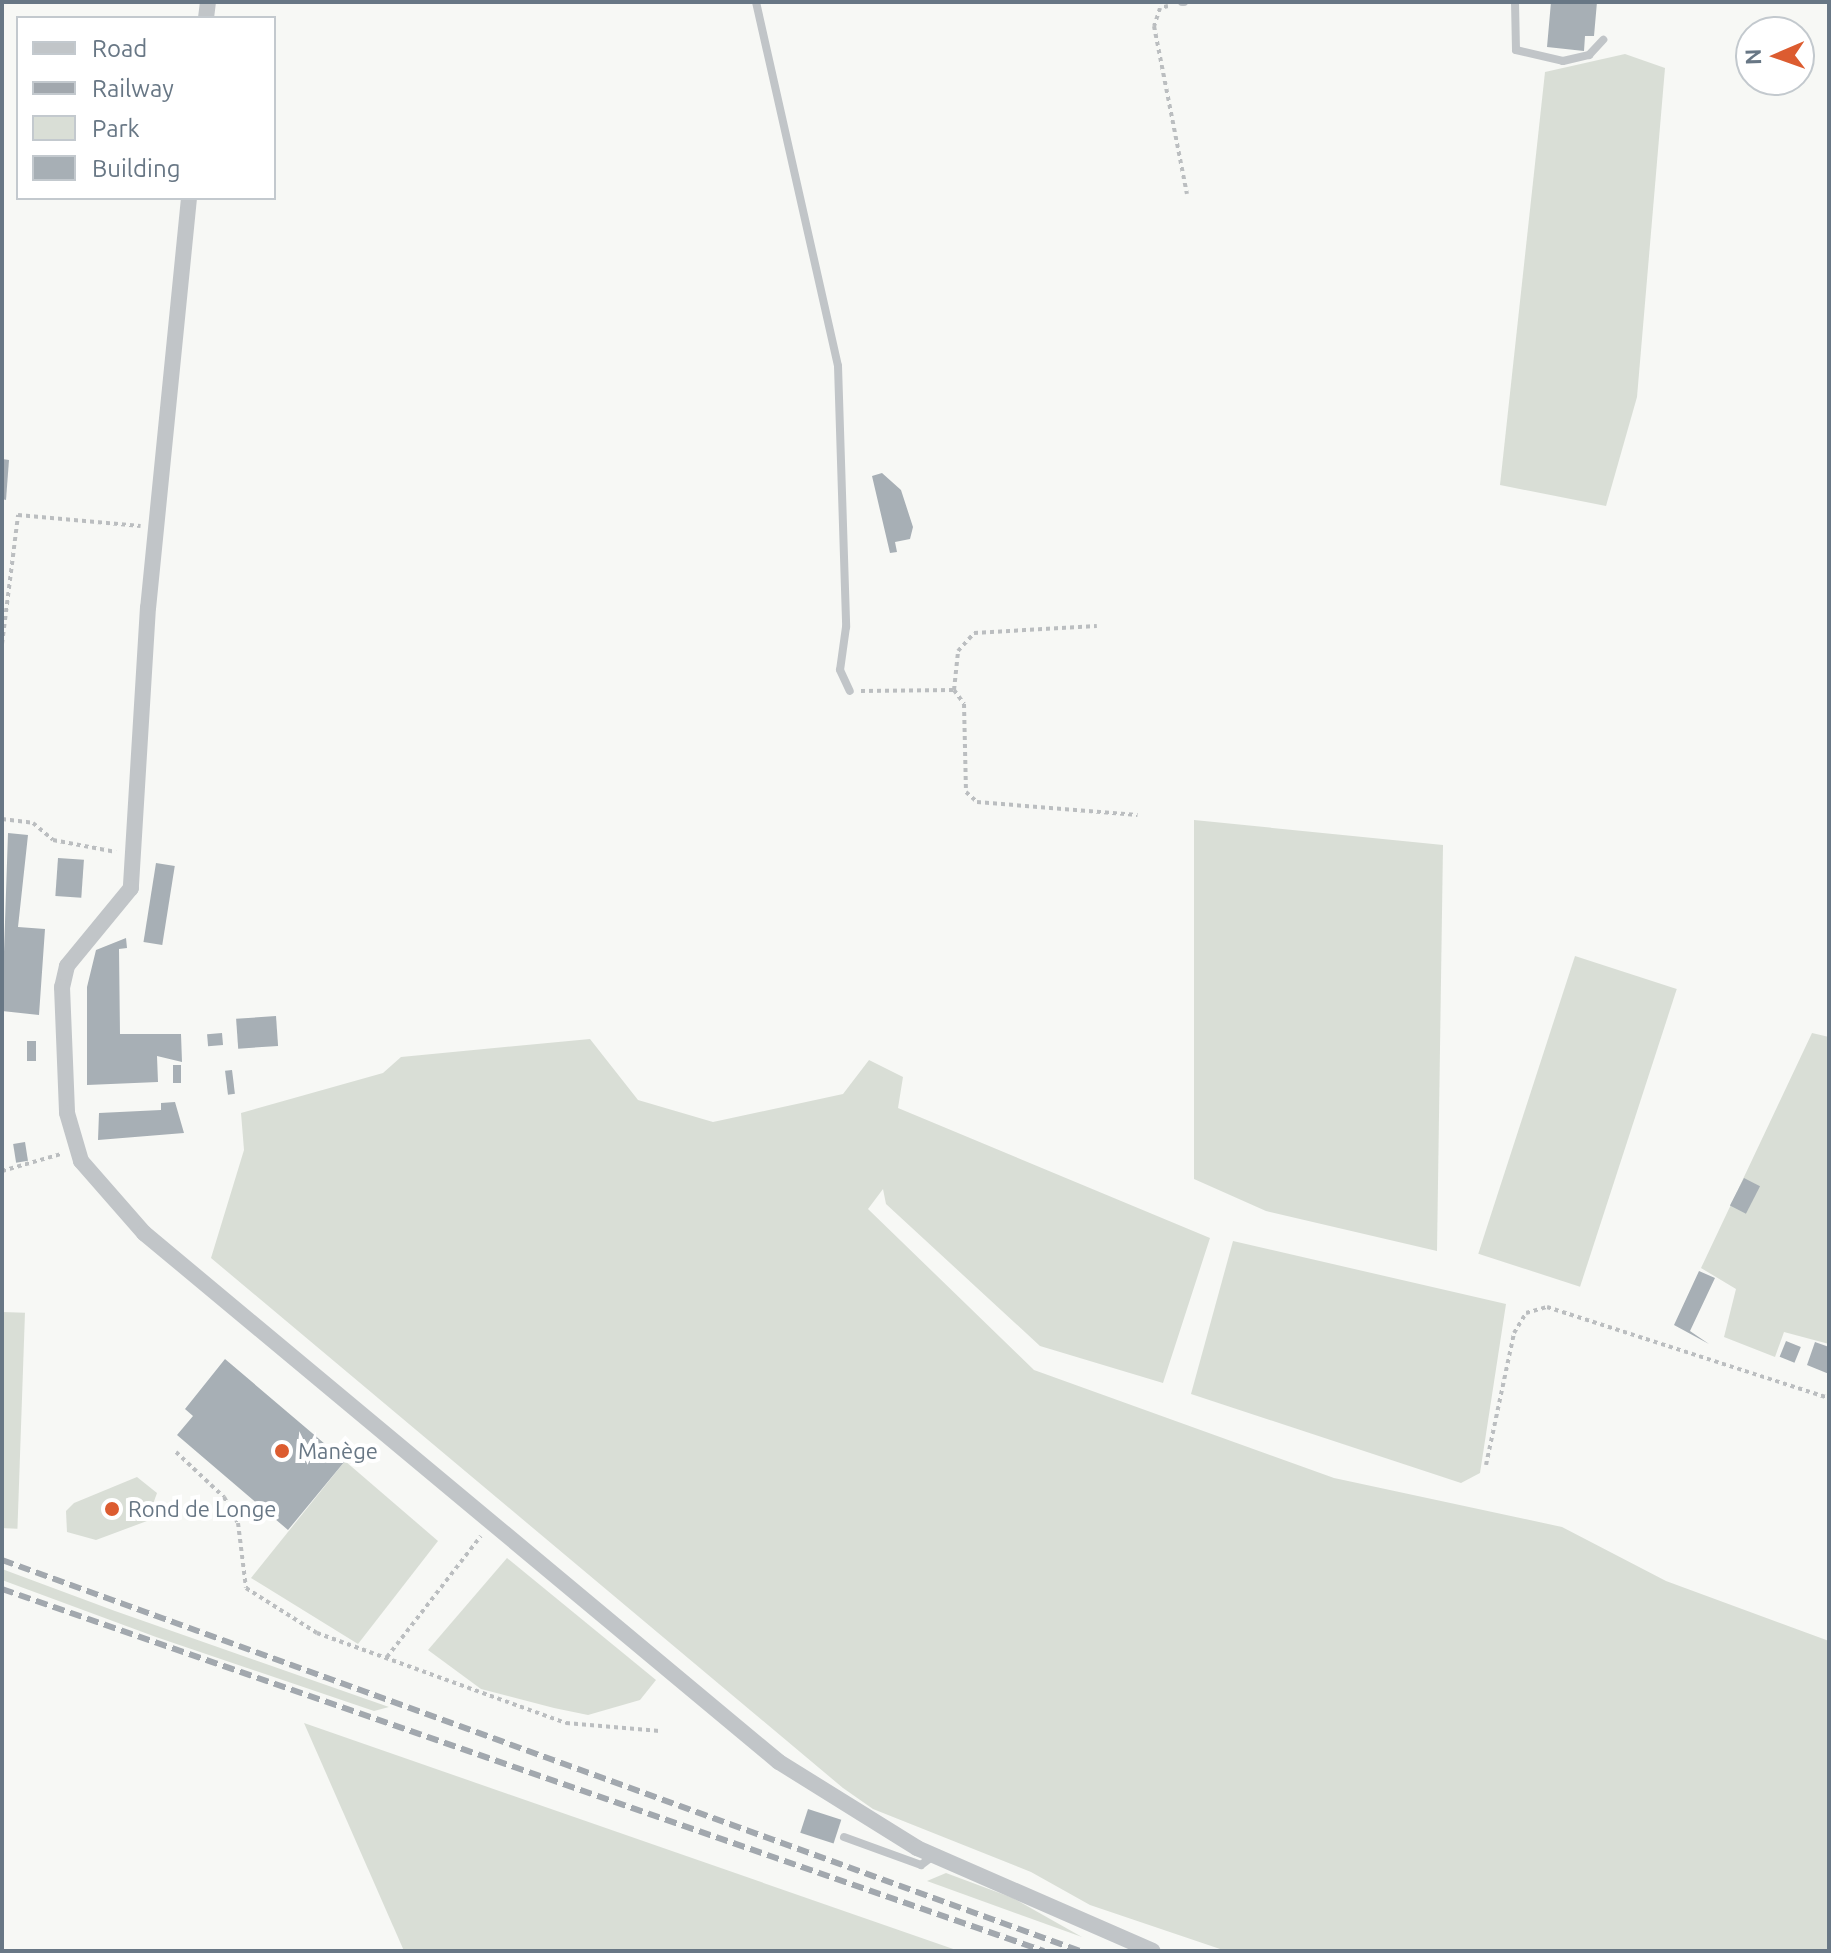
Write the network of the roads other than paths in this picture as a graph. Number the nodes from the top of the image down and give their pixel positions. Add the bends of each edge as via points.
1 (756, 2) edge
2 (1515, 2) edge
3 (1603, 40) dead end
4 (189, 200) edge
5 (850, 691) road end
6 (844, 1837) dead end
7 (934, 1855) junction
8 (1153, 1951) edge

1 - 5 lane via 838,366 846,627 840,670
2 - 3 lane via 1516,50 1563,61 1589,55
4 - 7 street via 155,527 134,855 122,908 79,949 64,976 67,1113 76,1149 117,1209 779,1762 861,1819
6 - 7 lane via 921,1865
7 - 8 street

